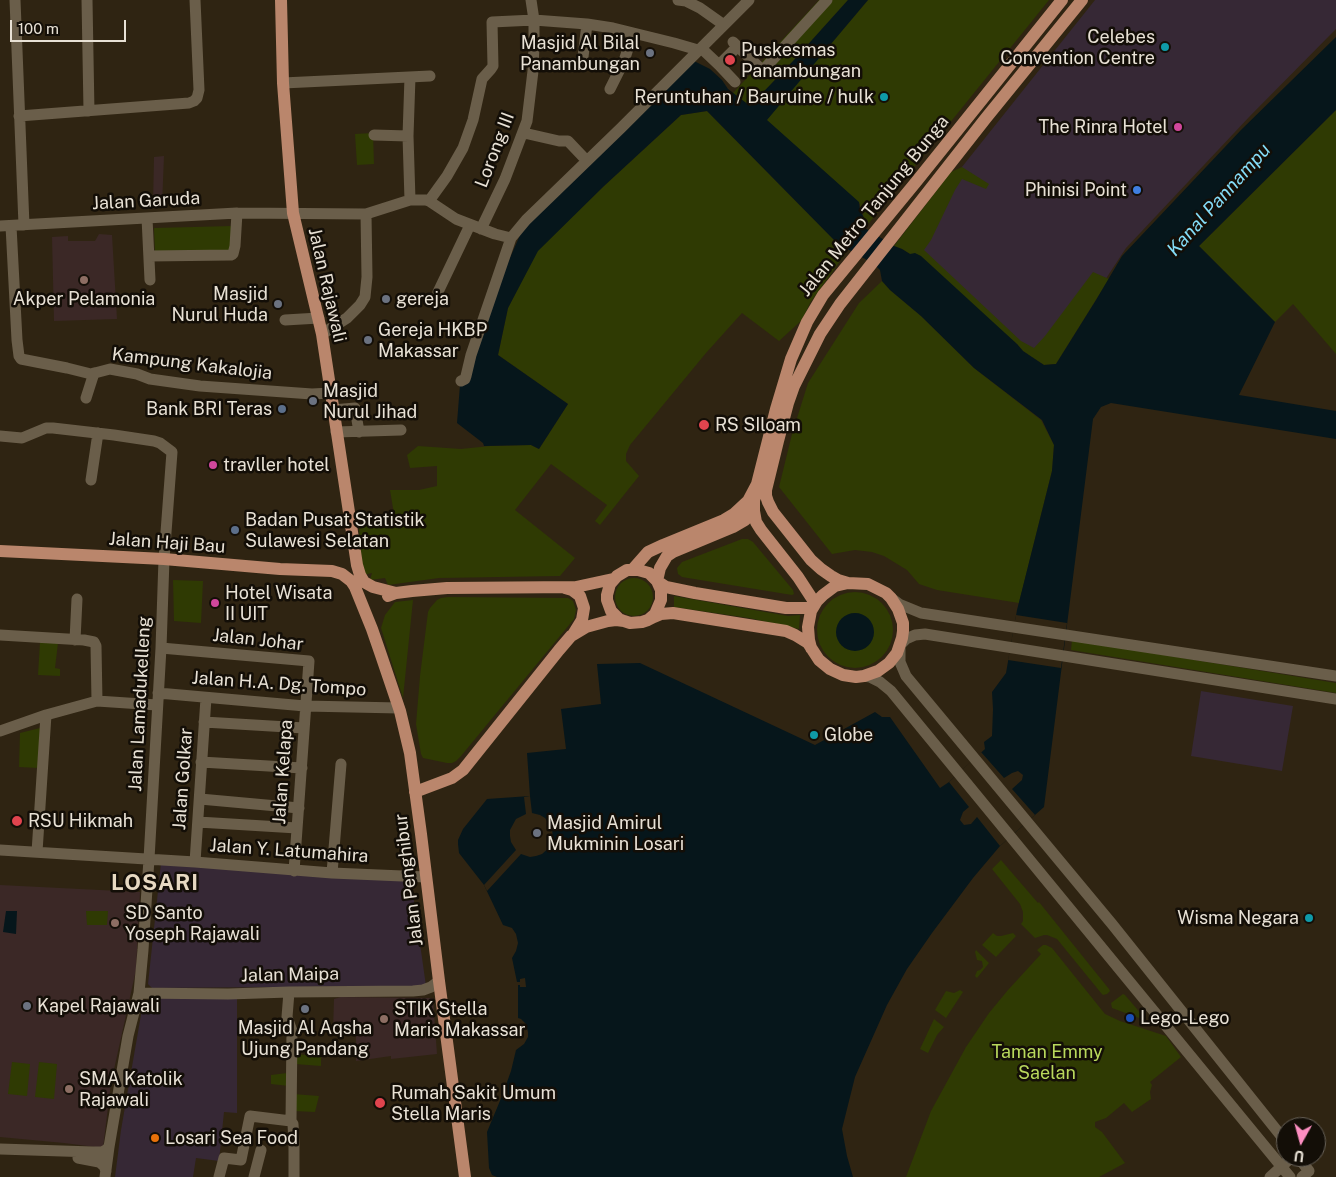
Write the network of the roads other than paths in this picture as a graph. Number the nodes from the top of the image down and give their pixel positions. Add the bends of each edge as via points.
1 (15, 0) edge
2 (87, 0) edge
3 (195, 0) edge
4 (281, 0) edge
5 (531, 0) edge
6 (678, 0) edge
7 (749, 0) edge
8 (827, 0) edge
9 (1062, 0) edge
10 (1082, 0) edge
11 (534, 20) junction
12 (587, 24) junction
13 (724, 25) junction
14 (633, 33) junction
15 (699, 49) junction
16 (719, 65) junction
17 (582, 66) dead end
18 (410, 76) junction
19 (430, 76) dead end
20 (735, 82) dead end
21 (283, 83) junction
22 (610, 89) dead end
23 (89, 111) junction
24 (19, 116) junction
25 (524, 133) junction
26 (374, 135) dead end
27 (408, 136) junction
28 (588, 161) junction
29 (410, 200) junction
30 (429, 201) junction
31 (236, 213) junction
32 (293, 213) junction
33 (366, 214) junction
34 (147, 218) junction
35 (6, 226) edge
36 (24, 226) junction
37 (476, 227) junction
38 (511, 238) junction
39 (149, 256) junction
40 (150, 280) dead end
41 (438, 292) dead end
42 (318, 318) junction
43 (284, 320) dead end
44 (322, 334) junction
45 (94, 373) junction
46 (461, 381) dead end
47 (331, 393) junction
48 (86, 398) dead end
49 (333, 410) junction
50 (401, 430) dead end
51 (336, 432) junction
52 (359, 432) junction
53 (98, 433) junction
54 (0, 436) edge
55 (91, 480) dead end
56 (757, 484) junction
57 (754, 511) junction
58 (0, 551) edge
59 (355, 551) junction
60 (164, 560) junction
61 (632, 570) junction
62 (332, 571) junction
63 (613, 580) junction
64 (357, 581) junction
65 (657, 581) junction
66 (848, 582) junction
67 (563, 587) junction
68 (891, 598) junction
69 (77, 599) dead end
70 (814, 606) junction
71 (648, 620) junction
72 (624, 621) junction
73 (0, 636) edge
74 (571, 636) junction
75 (76, 640) junction
76 (900, 645) junction
77 (161, 648) junction
78 (811, 648) junction
79 (864, 676) junction
80 (1336, 676) edge
81 (158, 693) junction
82 (206, 698) junction
83 (1336, 699) edge
84 (96, 701) junction
85 (157, 705) junction
86 (305, 706) junction
87 (399, 708) junction
88 (46, 715) junction
89 (204, 722) junction
90 (304, 728) junction
91 (0, 731) edge
92 (201, 762) junction
93 (341, 764) dead end
94 (302, 768) junction
95 (416, 792) junction
96 (200, 799) junction
97 (299, 808) junction
98 (198, 822) junction
99 (297, 828) junction
100 (0, 850) edge
101 (37, 852) junction
102 (149, 860) junction
103 (195, 862) junction
104 (294, 871) junction
105 (332, 873) junction
106 (426, 877) junction
107 (1146, 967) junction
108 (1128, 980) junction
109 (439, 981) junction
110 (139, 992) junction
111 (289, 992) junction
112 (1248, 1094) junction
113 (1232, 1106) junction
114 (291, 1121) junction
115 (1276, 1129) edge
116 (109, 1147) junction
117 (0, 1149) edge
118 (35, 1150) junction
119 (262, 1150) dead end
120 (1276, 1160) edge
121 (1280, 1167) edge
122 (1282, 1167) edge
123 (1306, 1167) edge
124 (106, 1174) edge
125 (219, 1177) edge
126 (254, 1177) edge
127 (294, 1177) edge
128 (464, 1177) edge
129 (1270, 1177) edge
130 (1290, 1177) edge
131 (1302, 1177) edge

1 - 24 street
2 - 23 street
3 - 23 street via 197,98 189,103
4 - 21 main road, Jalan Rajawali
5 - 11 street, Lorong III
6 - 13 street via 700,8
7 - 13 street
8 - 16 street via 763,69 733,47
9 - 56 main road, Jalan Metro Tanjung Bunga via 823,295 797,343 787,371
10 - 66 main road, Jalan Metro Tanjung Bunga via 840,304 820,334 788,403 766,490 768,502 811,560 831,576
11 - 12 street
11 - 25 street, Lorong III via 533,71
11 - 30 street via 492,22 492,66 482,79 464,148
12 - 14 street
12 - 17 street
13 - 15 street
14 - 15 street
14 - 22 street
15 - 16 street
15 - 28 street
16 - 20 street
18 - 19 street
18 - 21 street
18 - 27 street
21 - 32 main road, Jalan Rajawali
23 - 24 street
24 - 36 street
25 - 28 street via 568,142
25 - 37 street, Lorong III via 506,179
26 - 27 street
27 - 29 street
28 - 38 street
29 - 30 street
29 - 33 street, Jalan Garuda
30 - 37 street
31 - 32 street, Jalan Garuda
31 - 34 street, Jalan Garuda
31 - 39 street via 235,246 231,255
32 - 33 street, Jalan Garuda
32 - 42 main road, Jalan Rajawali
33 - 44 street via 365,297 347,318
34 - 36 street, Jalan Garuda
34 - 39 street
35 - 36 street, Jalan Garuda
35 - 45 street, Kampung Kakalojia via 20,359
37 - 38 street
37 - 41 street, Lorong III
38 - 46 street via 465,379
39 - 40 street
42 - 43 street
42 - 44 main road, Jalan Rajawali
44 - 47 main road, Jalan Rajawali
45 - 47 street, Kampung Kakalojia via 110,369 200,386
45 - 48 street
47 - 49 main road, Jalan Rajawali
49 - 51 main road, Jalan Rajawali
49 - 52 street via 355,408
50 - 52 street
51 - 52 street
51 - 59 main road, Jalan Rajawali
53 - 54 street via 49,428 22,438
53 - 55 street
53 - 60 street, Jalan Lamadukelleng via 154,441 172,452
56 - 57 main road
56 - 61 main road, Jalan Metro Tanjung Bunga via 748,501 734,514 648,552
57 - 65 main road via 733,527 667,556
57 - 70 main road via 761,530 798,578
58 - 60 main road, Jalan Haji Bau
59 - 62 main road via 349,561
59 - 64 main road, Jalan Rajawali
60 - 62 main road, Jalan Haji Bau
60 - 77 street, Jalan Lamadukelleng
61 - 63 main road
61 - 65 main road via 644,571
62 - 64 main road
63 - 67 main road
63 - 72 main road via 607,600 611,611
64 - 67 main road via 396,593 447,588
64 - 87 main road, Jalan Penghibur
65 - 70 main road via 666,587 695,594 786,608
65 - 71 main road via 661,600 655,614
66 - 68 main road via 868,584
66 - 70 main road via 829,590
67 - 74 main road via 578,593 583,600 582,620
68 - 76 main road via 903,623
68 - 80 street via 921,613
69 - 75 street
70 - 78 main road via 808,627
71 - 72 main road
71 - 78 main road via 673,612 775,628 804,639
72 - 74 main road via 586,627
73 - 75 street
74 - 95 main road via 463,770 452,778
75 - 84 street via 95,644
76 - 79 main road via 889,663
76 - 83 street via 906,638 925,634
76 - 107 street via 900,662 906,676
77 - 81 street, Jalan Lamadukelleng
77 - 86 street, Jalan Johar via 309,661
78 - 79 main road via 824,665 836,673
79 - 108 street via 880,682 890,691
81 - 82 street, Jalan H.A. Dg. Tompo
81 - 85 street, Jalan Lamadukelleng
82 - 86 street, Jalan H.A. Dg. Tompo
82 - 89 street, Jalan Golkar
84 - 85 street
84 - 88 street
85 - 102 street, Jalan Lamadukelleng
86 - 87 street, Jalan H.A. Dg. Tompo
86 - 90 street, Jalan Kelapa
87 - 95 main road, Jalan Penghibur
88 - 91 street
88 - 101 street
89 - 90 street
89 - 92 street, Jalan Golkar
90 - 94 street, Jalan Kelapa
92 - 94 street
92 - 96 street, Jalan Golkar
93 - 105 street
94 - 97 street, Jalan Kelapa
95 - 106 main road, Jalan Penghibur
96 - 97 street
96 - 98 street, Jalan Golkar
97 - 99 street, Jalan Kelapa
98 - 99 street
98 - 103 street, Jalan Golkar
99 - 104 street, Jalan Kelapa
100 - 101 street, Jalan Y. Latumahira
101 - 102 street, Jalan Y. Latumahira
102 - 103 street, Jalan Y. Latumahira
102 - 110 street, Jalan Lamadukelleng
103 - 104 street, Jalan Y. Latumahira
104 - 105 street, Jalan Y. Latumahira
105 - 106 street, Jalan Y. Latumahira
106 - 109 main road, Jalan Penghibur
107 - 108 street
107 - 112 street
108 - 113 street
109 - 111 street, Jalan Maipa via 431,987 413,991
109 - 128 main road, Jalan Penghibur
110 - 111 street, Jalan Maipa
110 - 116 street, Jalan Lamadukelleng
111 - 114 street
112 - 113 street
112 - 115 street
113 - 120 street
114 - 125 street via 250,1116 241,1160 224,1158
114 - 127 street
116 - 118 street via 102,1152
116 - 124 street, Jalan Lamadukelleng
117 - 118 street
118 - 124 street via 96,1161 104,1166
119 - 126 street
121 - 129 street
122 - 130 street
123 - 131 street via 1309,1171

